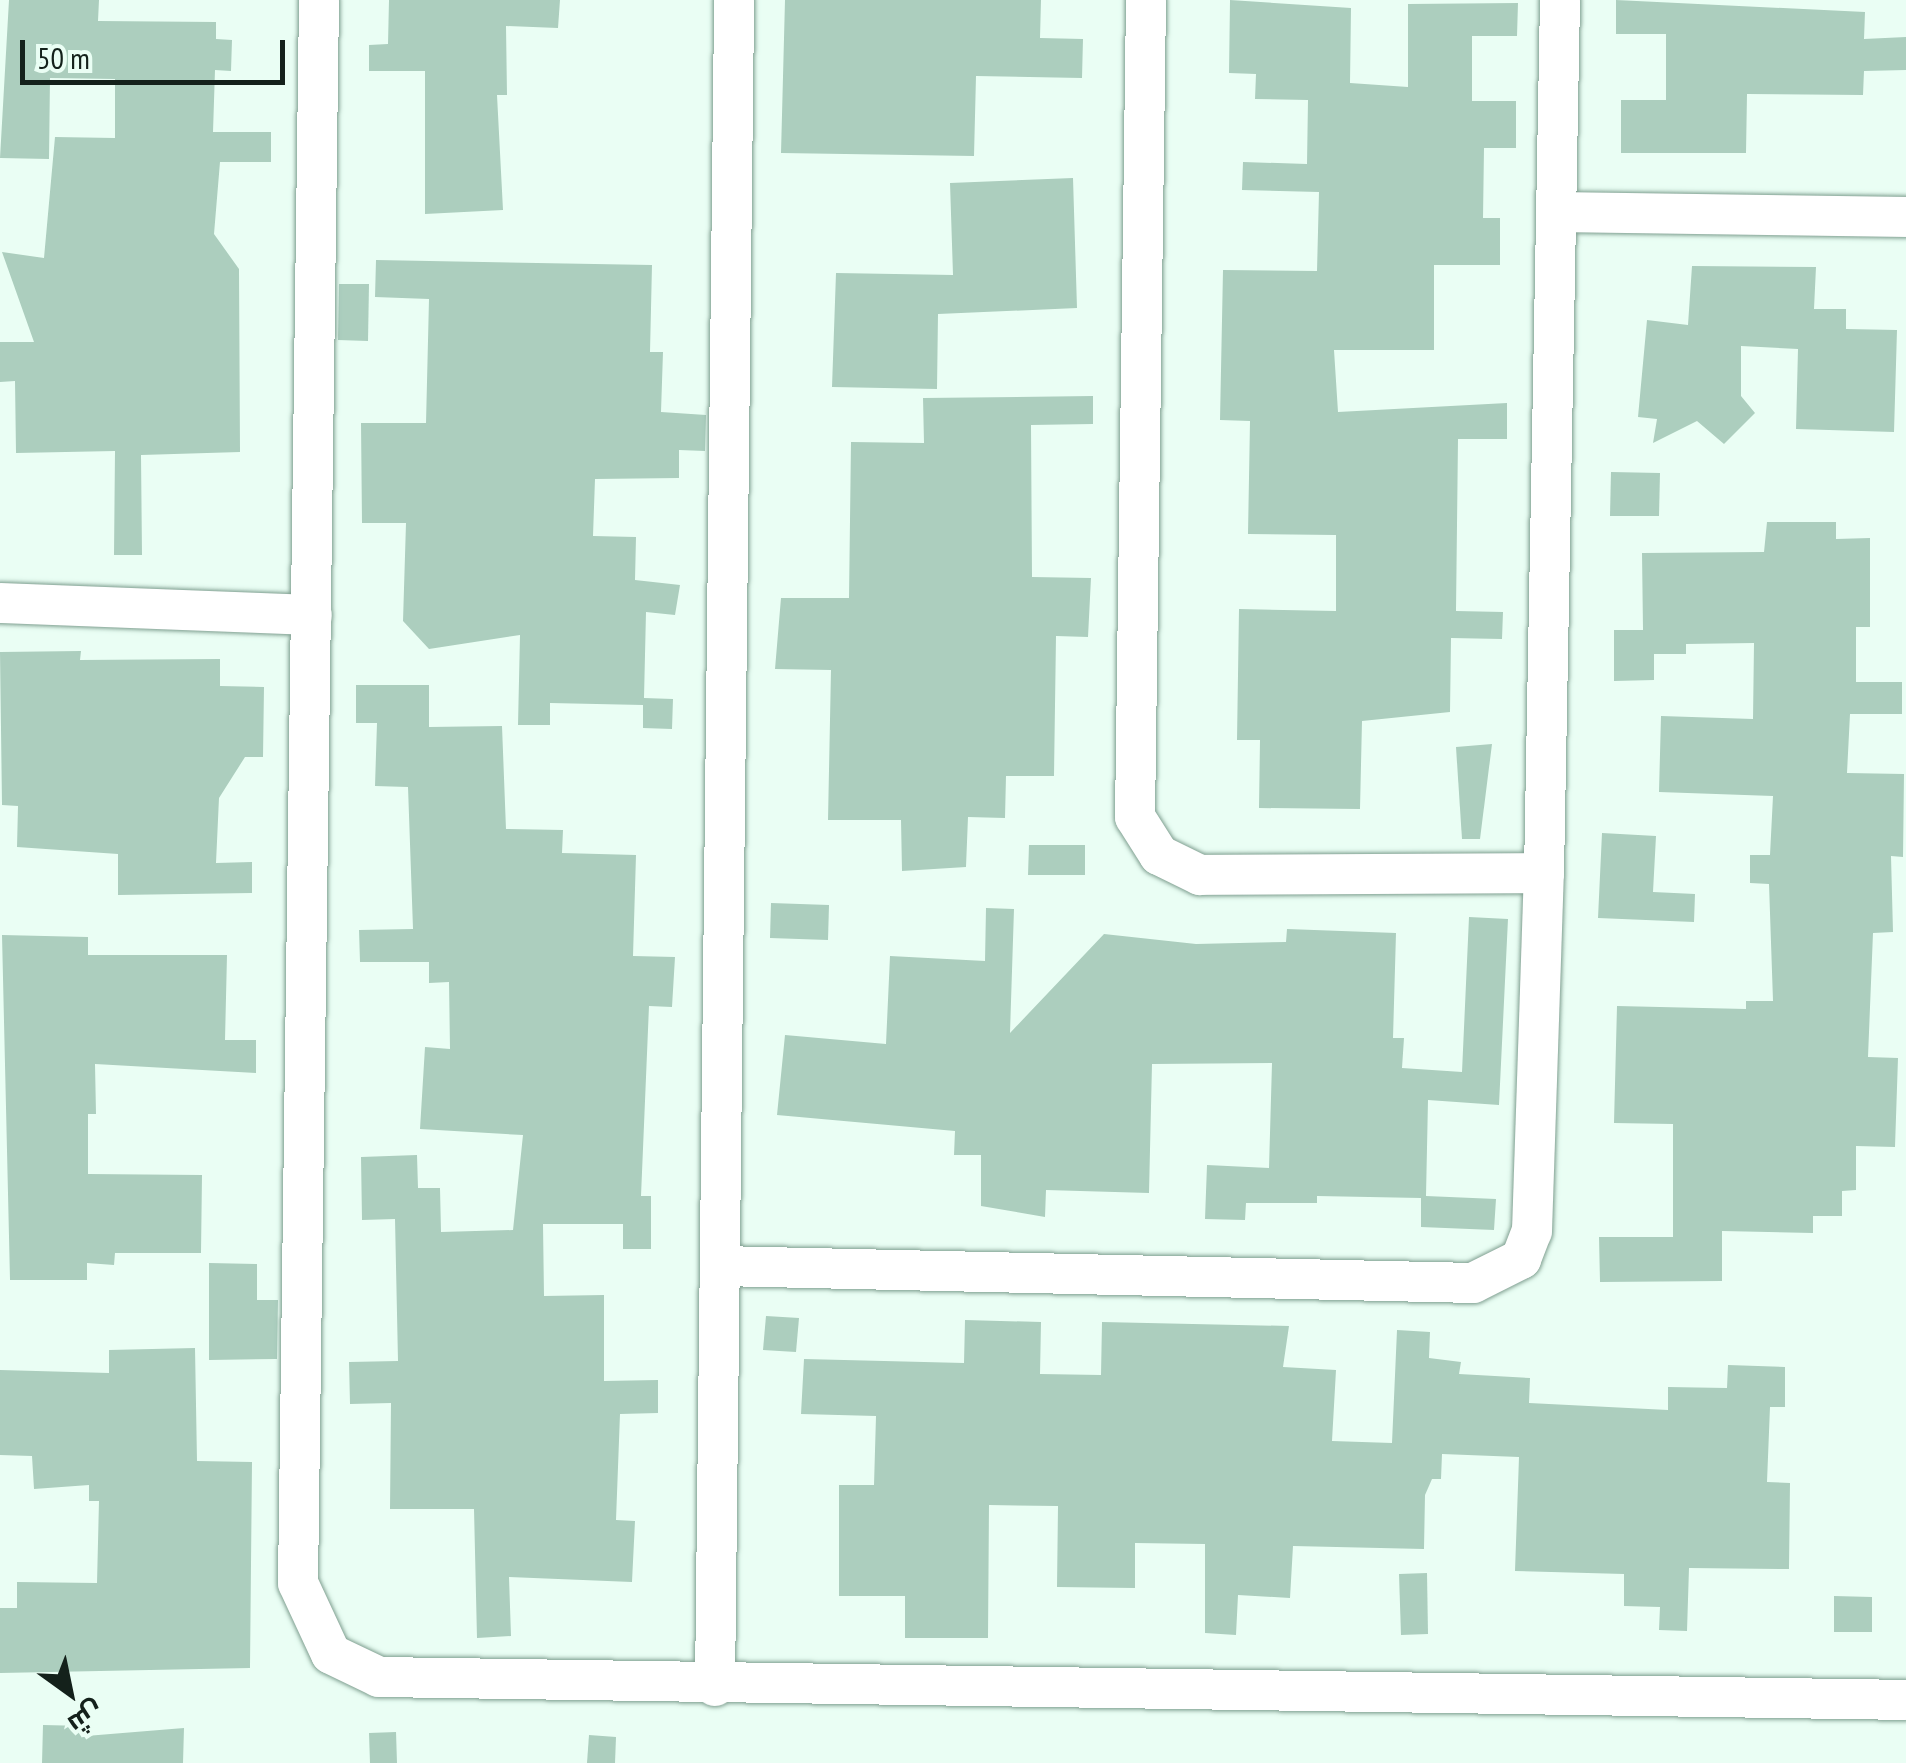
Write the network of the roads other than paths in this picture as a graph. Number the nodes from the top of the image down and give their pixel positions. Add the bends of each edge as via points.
1 (319, 0) edge
2 (734, 0) edge
3 (1146, 0) edge
4 (1560, 0) edge
5 (1558, 212) junction
6 (1906, 217) edge
7 (0, 604) edge
8 (312, 614) junction
9 (1544, 874) junction
10 (720, 1266) junction
11 (715, 1686) junction
12 (1906, 1700) edge

1 - 8 street
2 - 10 street
3 - 9 street via 1135,817 1160,855 1200,875
4 - 5 street
5 - 6 street
5 - 9 street
7 - 8 street
8 - 11 street via 303,1610 331,1654 379,1678
9 - 10 street via 1532,1232 1500,1277
10 - 11 street
11 - 12 street

